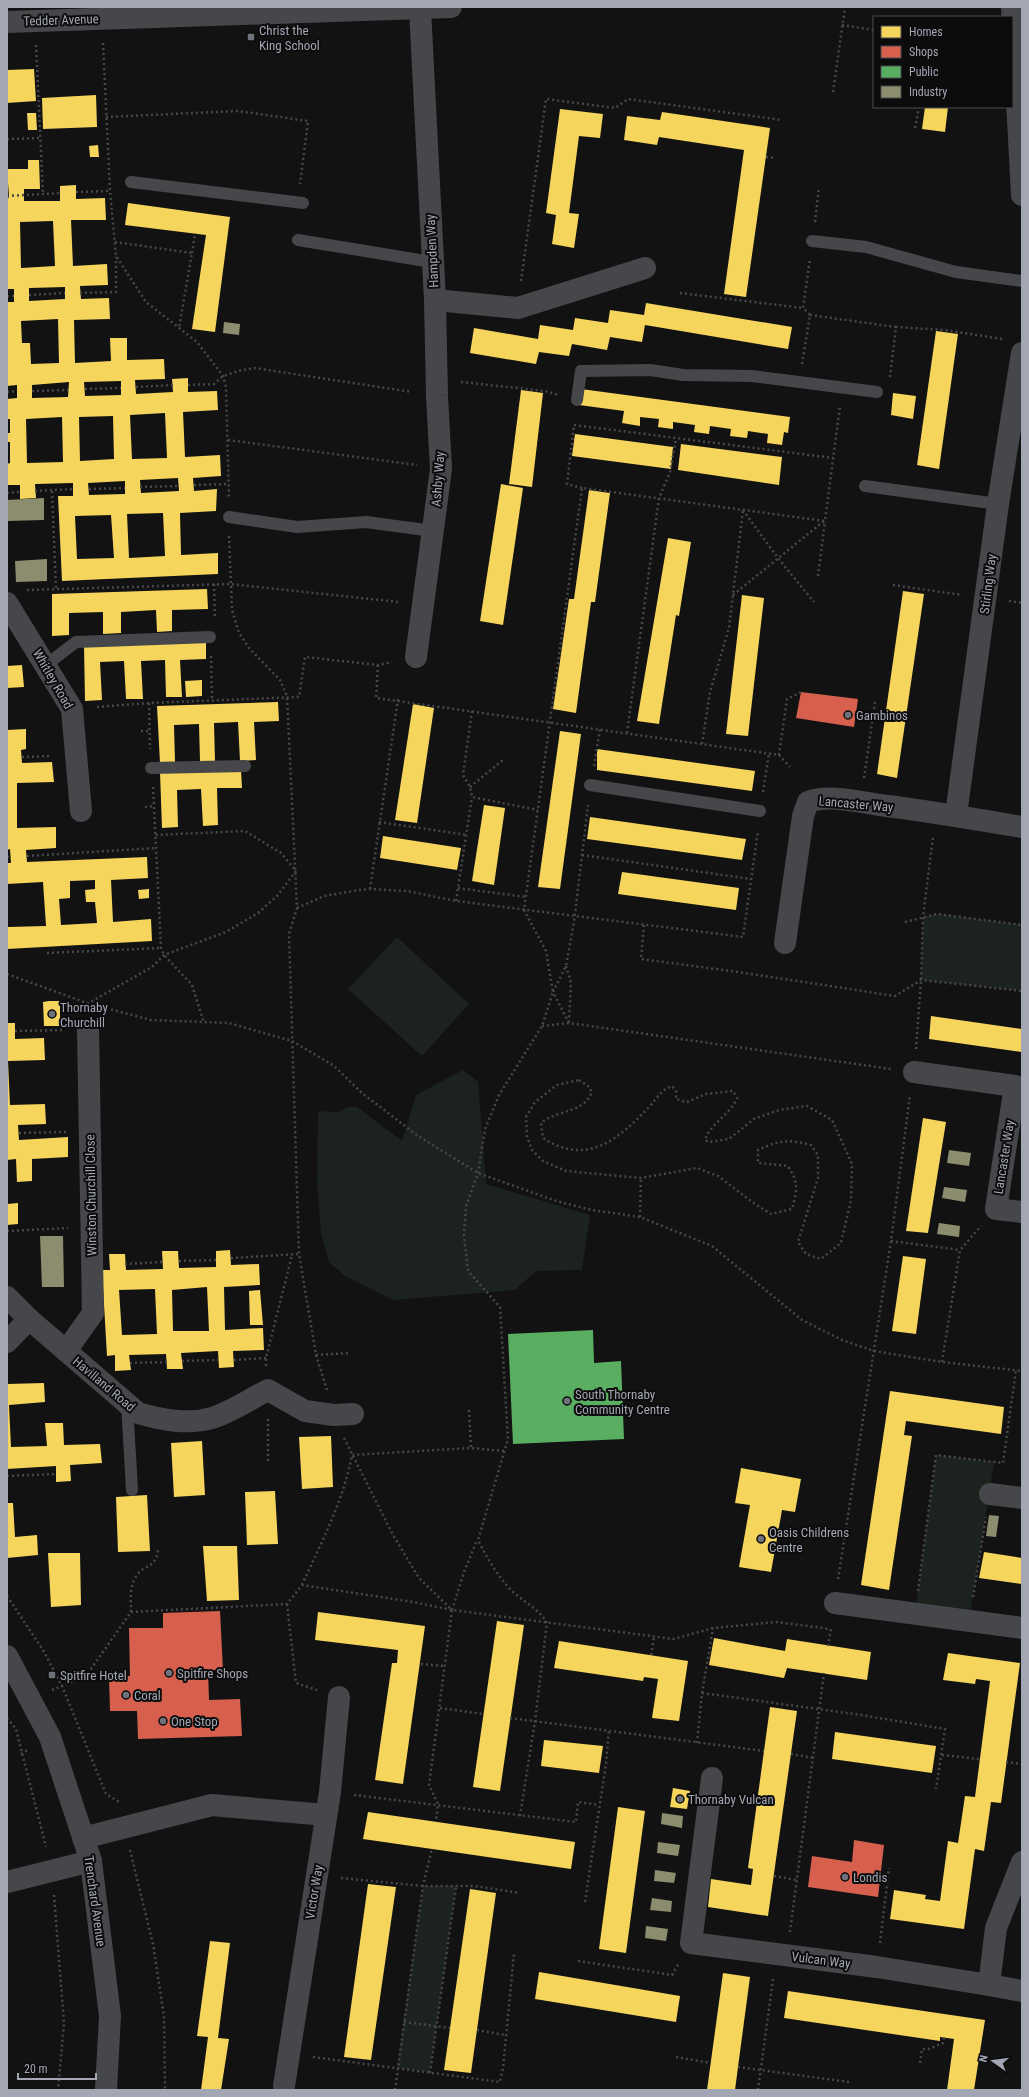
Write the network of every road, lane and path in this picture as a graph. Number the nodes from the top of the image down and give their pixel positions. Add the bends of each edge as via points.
1 (443, 7) edge
2 (450, 7) edge
3 (845, 7) edge
4 (420, 8) junction
5 (110, 14) edge
6 (35, 21) junction
7 (7, 22) edge
8 (842, 25) junction
9 (1013, 26) edge
10 (873, 30) edge
11 (833, 92) dead end
12 (919, 108) edge
13 (106, 117) junction
14 (782, 120) dead end
15 (916, 128) dead end
16 (40, 138) junction
17 (7, 139) edge
18 (766, 157) dead end
19 (776, 158) dead end
20 (131, 182) joint
21 (819, 187) dead end
22 (110, 191) junction
23 (76, 192) dead end
24 (61, 193) dead end
25 (43, 194) junction
26 (1022, 195) edge
27 (7, 196) edge
28 (303, 203) joint
29 (195, 234) dead end
30 (298, 240) dead end
31 (812, 241) junction
32 (115, 242) junction
33 (192, 253) junction
34 (116, 256) junction
35 (432, 262) junction
36 (645, 268) dead end
37 (1022, 281) edge
38 (65, 293) dead end
39 (80, 293) dead end
40 (680, 293) dead end
41 (29, 295) dead end
42 (7, 296) edge
43 (14, 296) dead end
44 (435, 300) junction
45 (518, 308) junction
46 (803, 308) junction
47 (810, 315) junction
48 (896, 327) junction
49 (179, 328) junction
50 (1014, 347) edge
51 (223, 376) junction
52 (800, 382) junction
53 (172, 385) dead end
54 (188, 385) dead end
55 (136, 387) dead end
56 (121, 388) dead end
57 (436, 388) junction
58 (842, 388) junction
59 (68, 390) dead end
60 (85, 390) dead end
61 (32, 391) dead end
62 (7, 392) edge
63 (17, 392) dead end
64 (877, 392) joint
65 (577, 400) junction
66 (574, 425) junction
67 (676, 438) junction
68 (228, 440) junction
69 (833, 458) junction
70 (441, 469) junction
71 (228, 484) junction
72 (194, 485) dead end
73 (178, 486) dead end
74 (865, 486) dead end
75 (140, 487) dead end
76 (125, 488) dead end
77 (582, 488) junction
78 (73, 489) dead end
79 (89, 489) dead end
80 (35, 491) dead end
81 (52, 491) junction
82 (20, 492) dead end
83 (7, 493) edge
84 (659, 498) junction
85 (998, 504) junction
86 (743, 510) junction
87 (229, 517) junction
88 (825, 521) junction
89 (433, 531) junction
90 (778, 558) junction
91 (818, 576) dead end
92 (230, 584) junction
93 (892, 585) dead end
94 (56, 589) junction
95 (733, 595) junction
96 (14, 596) edge
97 (986, 598) junction
98 (814, 602) dead end
99 (424, 604) junction
100 (210, 637) dead end
101 (416, 657) joint
102 (46, 665) junction
103 (378, 665) junction
104 (801, 692) dead end
105 (287, 696) junction
106 (398, 700) junction
107 (875, 702) dead end
108 (148, 703) junction
109 (72, 709) junction
110 (472, 711) junction
111 (551, 722) junction
112 (600, 729) junction
113 (141, 731) dead end
114 (149, 731) junction
115 (627, 733) junction
116 (702, 744) junction
117 (76, 754) junction
118 (768, 754) junction
119 (779, 755) junction
120 (22, 757) dead end
121 (503, 760) dead end
122 (245, 766) dead end
123 (790, 767) dead end
124 (151, 768) junction
125 (590, 785) junction
126 (470, 787) junction
127 (472, 797) junction
128 (860, 802) junction
129 (154, 806) junction
130 (145, 807) dead end
131 (538, 810) junction
132 (760, 811) junction
133 (80, 812) dead end
134 (946, 814) junction
135 (380, 822) junction
136 (1022, 827) edge
137 (155, 835) junction
138 (467, 835) junction
139 (156, 848) junction
140 (582, 855) junction
141 (27, 856) dead end
142 (296, 871) junction
143 (751, 879) junction
144 (458, 888) junction
145 (370, 889) junction
146 (526, 897) junction
147 (456, 901) junction
148 (297, 908) junction
149 (524, 910) junction
150 (574, 915) junction
151 (922, 916) junction
152 (905, 922) dead end
153 (644, 925) junction
154 (1022, 925) edge
155 (784, 943) dead end
156 (161, 948) junction
157 (47, 954) dead end
158 (164, 955) junction
159 (566, 966) junction
160 (7, 974) edge
161 (921, 980) junction
162 (1022, 991) edge
163 (554, 992) junction
164 (87, 1003) junction
165 (204, 1022) junction
166 (569, 1023) junction
167 (542, 1026) junction
168 (88, 1030) joint
169 (15, 1031) dead end
170 (292, 1042) junction
171 (914, 1072) junction
172 (90, 1132) junction
173 (19, 1133) dead end
174 (478, 1173) junction
175 (641, 1178) junction
176 (996, 1209) junction
177 (1022, 1212) edge
178 (640, 1217) junction
179 (92, 1226) junction
180 (7, 1231) edge
181 (891, 1241) junction
182 (960, 1250) junction
183 (299, 1254) dead end
184 (292, 1255) junction
185 (231, 1258) dead end
186 (216, 1260) dead end
187 (179, 1261) dead end
188 (162, 1262) dead end
189 (125, 1264) dead end
190 (7, 1297) edge
191 (29, 1319) junction
192 (7, 1342) edge
193 (66, 1351) junction
194 (874, 1351) junction
195 (351, 1353) dead end
196 (316, 1355) dead end
197 (266, 1358) junction
198 (218, 1360) dead end
199 (234, 1360) dead end
200 (182, 1361) dead end
201 (167, 1362) dead end
202 (942, 1362) junction
203 (130, 1363) dead end
204 (1016, 1370) junction
205 (1022, 1371) edge
206 (268, 1390) junction
207 (127, 1404) junction
208 (469, 1410) dead end
209 (353, 1414) dead end
210 (471, 1448) junction
211 (504, 1451) junction
212 (994, 1462) junction
213 (268, 1464) dead end
214 (56, 1474) dead end
215 (7, 1476) edge
216 (132, 1490) dead end
217 (990, 1494) junction
218 (1022, 1498) edge
219 (478, 1540) junction
220 (158, 1550) dead end
221 (302, 1585) junction
222 (7, 1596) edge
223 (835, 1603) junction
224 (288, 1604) junction
225 (452, 1610) junction
226 (131, 1612) junction
227 (915, 1614) junction
228 (969, 1621) junction
229 (547, 1623) junction
230 (713, 1628) junction
231 (1022, 1628) edge
232 (830, 1629) junction
233 (654, 1637) junction
234 (828, 1646) dead end
235 (651, 1655) dead end
236 (7, 1656) edge
237 (421, 1664) dead end
238 (445, 1666) dead end
239 (824, 1673) dead end
240 (62, 1686) junction
241 (702, 1693) junction
242 (338, 1697) joint
243 (30, 1698) junction
244 (440, 1708) dead end
245 (821, 1710) junction
246 (483, 1714) dead end
247 (7, 1718) edge
248 (510, 1718) dead end
249 (535, 1722) junction
250 (609, 1730) junction
251 (697, 1743) junction
252 (764, 1751) dead end
253 (791, 1754) dead end
254 (942, 1755) junction
255 (814, 1758) junction
256 (979, 1759) dead end
257 (1006, 1762) dead end
258 (1022, 1764) edge
259 (712, 1778) dead end
260 (936, 1789) dead end
261 (330, 1792) junction
262 (600, 1805) junction
263 (326, 1815) junction
264 (520, 1816) junction
265 (150, 1820) junction
266 (124, 1827) junction
267 (84, 1838) junction
268 (432, 1848) dead end
269 (91, 1862) junction
270 (1022, 1862) edge
271 (889, 1868) dead end
272 (52, 1870) junction
273 (316, 1875) junction
274 (774, 1876) dead end
275 (797, 1880) junction
276 (7, 1882) edge
277 (422, 1886) junction
278 (456, 1886) junction
279 (520, 1893) dead end
280 (585, 1902) dead end
281 (691, 1943) junction
282 (514, 1954) dead end
283 (787, 1955) junction
284 (578, 1960) dead end
285 (877, 1967) junction
286 (989, 1985) junction
287 (1022, 1991) edge
288 (404, 2022) junction
289 (437, 2026) junction
290 (450, 2028) dead end
291 (477, 2030) dead end
292 (505, 2035) junction
293 (944, 2037) dead end
294 (289, 2054) junction
295 (676, 2057) dead end
296 (711, 2063) dead end
297 (920, 2063) dead end
298 (738, 2067) dead end
299 (397, 2068) junction
300 (761, 2069) junction
301 (430, 2073) junction
302 (849, 2082) dead end
303 (284, 2086) dead end
304 (58, 2090) edge
305 (106, 2090) edge
306 (165, 2090) edge
307 (395, 2090) edge
308 (758, 2090) edge

1 - 2 street, Tedder Avenue
1 - 4 street, Tedder Avenue
3 - 8 path
4 - 5 street, Tedder Avenue
4 - 35 street, Hampden Way
5 - 6 street, Tedder Avenue
5 - 13 path
6 - 7 street, Tedder Avenue
6 - 16 path
8 - 10 path
8 - 11 path
9 - 26 street
12 - 15 path
13 - 22 path
13 - 28 path via 238,111 308,121 298,195
14 - 45 path via 628,99 615,108 546,99
16 - 17 path
16 - 25 path
18 - 19 path
20 - 22 path
20 - 28 lane
21 - 31 path
22 - 23 path
22 - 32 path
24 - 25 path
25 - 27 path
29 - 33 path
30 - 35 lane
31 - 37 lane via 866,247 956,272
31 - 46 path
32 - 33 path
32 - 34 path
33 - 49 path
34 - 39 path via 116,292
34 - 49 path via 146,302
35 - 44 street, Hampden Way
36 - 45 street, Hampden Way
38 - 41 path
40 - 46 path
42 - 43 path
44 - 45 street, Hampden Way
44 - 57 street, Ashby Way
46 - 47 path
47 - 48 path
47 - 52 path
48 - 50 path via 945,330
48 - 64 path via 888,393
49 - 51 path via 197,342
50 - 85 street, Stirling Way
51 - 54 path via 214,384
51 - 57 path via 255,368
51 - 68 path via 226,387
52 - 58 lane
52 - 65 lane via 752,376 683,375 650,370 581,371
53 - 55 path
56 - 60 path
57 - 65 path via 545,391
57 - 70 street, Ashby Way
58 - 64 lane
58 - 69 path
59 - 61 path
62 - 63 path
65 - 66 path
66 - 67 path
66 - 77 path via 567,484
67 - 69 path
67 - 84 path via 670,472
68 - 70 path
68 - 71 path
69 - 88 path
70 - 89 street, Ashby Way
71 - 72 path
71 - 87 path
73 - 75 path
74 - 85 lane
76 - 79 path
77 - 84 path
77 - 111 path
78 - 81 path
80 - 81 path
81 - 94 path
82 - 83 path
84 - 86 path
84 - 115 path
85 - 97 street, Stirling Way
86 - 88 path
86 - 90 path
86 - 95 path
87 - 89 lane via 297,527 366,522
87 - 92 path
88 - 90 path
88 - 91 path
89 - 99 street, Ashby Way
90 - 95 path
90 - 98 path
92 - 94 path
92 - 99 path
92 - 105 path via 232,610 239,633 249,648 280,680
93 - 97 path
94 - 96 path
95 - 116 path via 730,628 710,692
96 - 102 street, Whitley Road
97 - 134 street, Stirling Way
99 - 101 street, Ashby Way
100 - 102 lane via 76,642
101 - 103 path
102 - 109 street, Whitley Road
103 - 105 path via 305,657 299,696
103 - 106 path via 376,698
104 - 119 path via 787,699
105 - 108 path
105 - 142 path
106 - 110 path
106 - 135 path
107 - 128 path
108 - 109 path
108 - 114 path
109 - 117 street, Whitley Road
110 - 111 path
110 - 126 path via 463,775
111 - 112 path
111 - 131 path
112 - 115 path
112 - 125 path
113 - 114 path
114 - 124 path
115 - 116 path
116 - 118 path
117 - 120 path
117 - 133 street, Whitley Road
118 - 119 path
118 - 132 path
119 - 123 path
121 - 126 path
122 - 124 lane
124 - 129 path
125 - 132 lane
125 - 140 path
126 - 127 path
127 - 131 path
127 - 138 path
128 - 134 street, Lancaster Way
128 - 155 street, Lancaster Way via 819,798 808,802 803,816
129 - 130 path
129 - 137 path
131 - 146 path
132 - 143 path
134 - 136 street, Lancaster Way
134 - 151 path
135 - 138 path
135 - 145 path
137 - 139 path
137 - 142 path via 245,831 281,853
138 - 144 path
139 - 141 path
139 - 156 path
140 - 143 path
140 - 150 path
142 - 148 path
142 - 158 path via 278,895 258,913 226,932
143 - 153 path via 743,937
144 - 146 path
144 - 147 path
145 - 147 path via 407,891
145 - 148 path via 324,896
146 - 149 path
147 - 149 path
148 - 170 path via 289,934
149 - 150 path
149 - 163 path via 546,951
150 - 153 path
150 - 159 path
151 - 152 path
151 - 154 path via 937,914
151 - 161 path
153 - 161 path via 641,959 895,996
156 - 157 path
156 - 158 path
158 - 164 path via 152,967
158 - 165 path via 192,985
159 - 163 path
159 - 166 path via 571,984
160 - 164 path
161 - 162 path
161 - 171 path
163 - 166 path
163 - 167 path
164 - 165 path via 151,1020
165 - 170 path via 229,1024
166 - 167 path
166 - 171 path
167 - 174 path via 499,1095 485,1129
168 - 169 path
168 - 172 street, Winston Churchill Close
170 - 174 path via 333,1065 362,1093 418,1136
171 - 176 street, Lancaster Way via 1015,1086
171 - 181 path
172 - 173 path
172 - 179 street, Winston Churchill Close
174 - 178 path via 556,1201 592,1210
174 - 211 path via 466,1206 464,1236 468,1271 500,1307 508,1439
175 - 175 path via 697,1168 718,1176 771,1214 792,1209 796,1178 788,1166 758,1163 758,1150 777,1141 811,1145 818,1156 818,1178 798,1242 806,1254 821,1259 841,1243 851,1200 852,1164 832,1120 807,1106 779,1110 754,1119 729,1139 709,1142 705,1140 707,1133 733,1108 737,1098 733,1091 706,1094 687,1102 676,1099 676,1091 672,1086 662,1090 650,1106 617,1136 594,1150 575,1151 555,1146 543,1138 541,1123 550,1116 584,1104 592,1092 588,1086 579,1080 557,1085 535,1102 526,1117 527,1136 532,1150 543,1161 566,1171
175 - 178 path
176 - 177 street, Lancaster Way
176 - 182 path
178 - 194 path via 712,1246 802,1320 842,1340
179 - 180 path
179 - 193 street, Winston Churchill Close via 93,1313
181 - 182 path
181 - 194 path
182 - 202 path
183 - 184 path
184 - 185 path
184 - 197 path
186 - 187 path
188 - 189 path
190 - 191 street, Havilland Road
191 - 192 street
191 - 193 street, Havilland Road
193 - 207 street, Havilland Road
194 - 202 path
194 - 223 path
195 - 196 path
197 - 199 path
197 - 206 path
198 - 200 path
201 - 203 path
202 - 204 path
204 - 205 path
204 - 212 path via 1003,1463
206 - 207 street, Havilland Road via 212,1418 188,1422 160,1419 138,1413
206 - 209 street via 305,1410 334,1415
206 - 213 path
207 - 216 lane
208 - 210 path
210 - 211 path
210 - 221 path via 352,1455 347,1482 336,1513
211 - 219 path
212 - 217 path
212 - 227 path via 936,1455
214 - 215 path
217 - 218 street
217 - 228 path
219 - 225 path
219 - 229 path via 487,1560 512,1591 543,1616
220 - 226 path via 153,1564 137,1574 131,1586
221 - 224 path
221 - 225 path
222 - 240 path via 43,1650
223 - 227 street
223 - 232 path
224 - 226 path
224 - 242 path via 296,1683
225 - 229 path
226 - 240 path via 86,1676
227 - 228 street
228 - 231 street
229 - 233 path
229 - 249 path
230 - 232 path via 777,1622
230 - 233 path via 674,1639
230 - 241 path
232 - 234 path
233 - 235 path
236 - 243 street, Trenchard Avenue
237 - 238 path
239 - 245 path
240 - 243 path
240 - 265 path via 106,1794
241 - 245 path
241 - 251 path
242 - 261 street, Victor Way
243 - 267 street, Trenchard Avenue via 50,1737
244 - 246 path
245 - 254 path via 945,1729
245 - 255 path
247 - 272 path via 16,1729
248 - 249 path
249 - 250 path
249 - 264 path
250 - 251 path
250 - 262 path
251 - 252 path
253 - 255 path
254 - 256 path
254 - 260 path
255 - 275 path
257 - 258 path
259 - 281 street
261 - 263 street, Victor Way
261 - 264 path
262 - 264 path via 578,1802 576,1822
262 - 280 path
263 - 265 street via 212,1805
263 - 273 street, Victor Way
265 - 266 street
266 - 267 street
266 - 306 path via 155,1958 164,2016
267 - 269 street, Trenchard Avenue
268 - 277 path
269 - 272 street
269 - 305 street, Trenchard Avenue via 110,2016
270 - 286 street via 996,1928
271 - 285 path
272 - 276 street
272 - 304 path via 64,2024
273 - 277 path
273 - 294 street, Victor Way
274 - 275 path
275 - 283 path
277 - 278 path
277 - 288 path
278 - 279 path via 475,1886
278 - 289 path
281 - 283 street, Vulcan Way
281 - 284 path via 672,1975
282 - 292 path
283 - 285 street, Vulcan Way
283 - 300 path via 772,1981
285 - 286 street, Vulcan Way
286 - 287 street, Vulcan Way
288 - 289 path
288 - 299 path
289 - 290 path
289 - 301 path
291 - 292 path
292 - 301 path via 500,2082
293 - 297 path via 943,2043 922,2049
294 - 299 path
294 - 303 street, Victor Way
295 - 296 path
298 - 300 path
299 - 301 path
299 - 307 path
300 - 302 path
300 - 308 path

